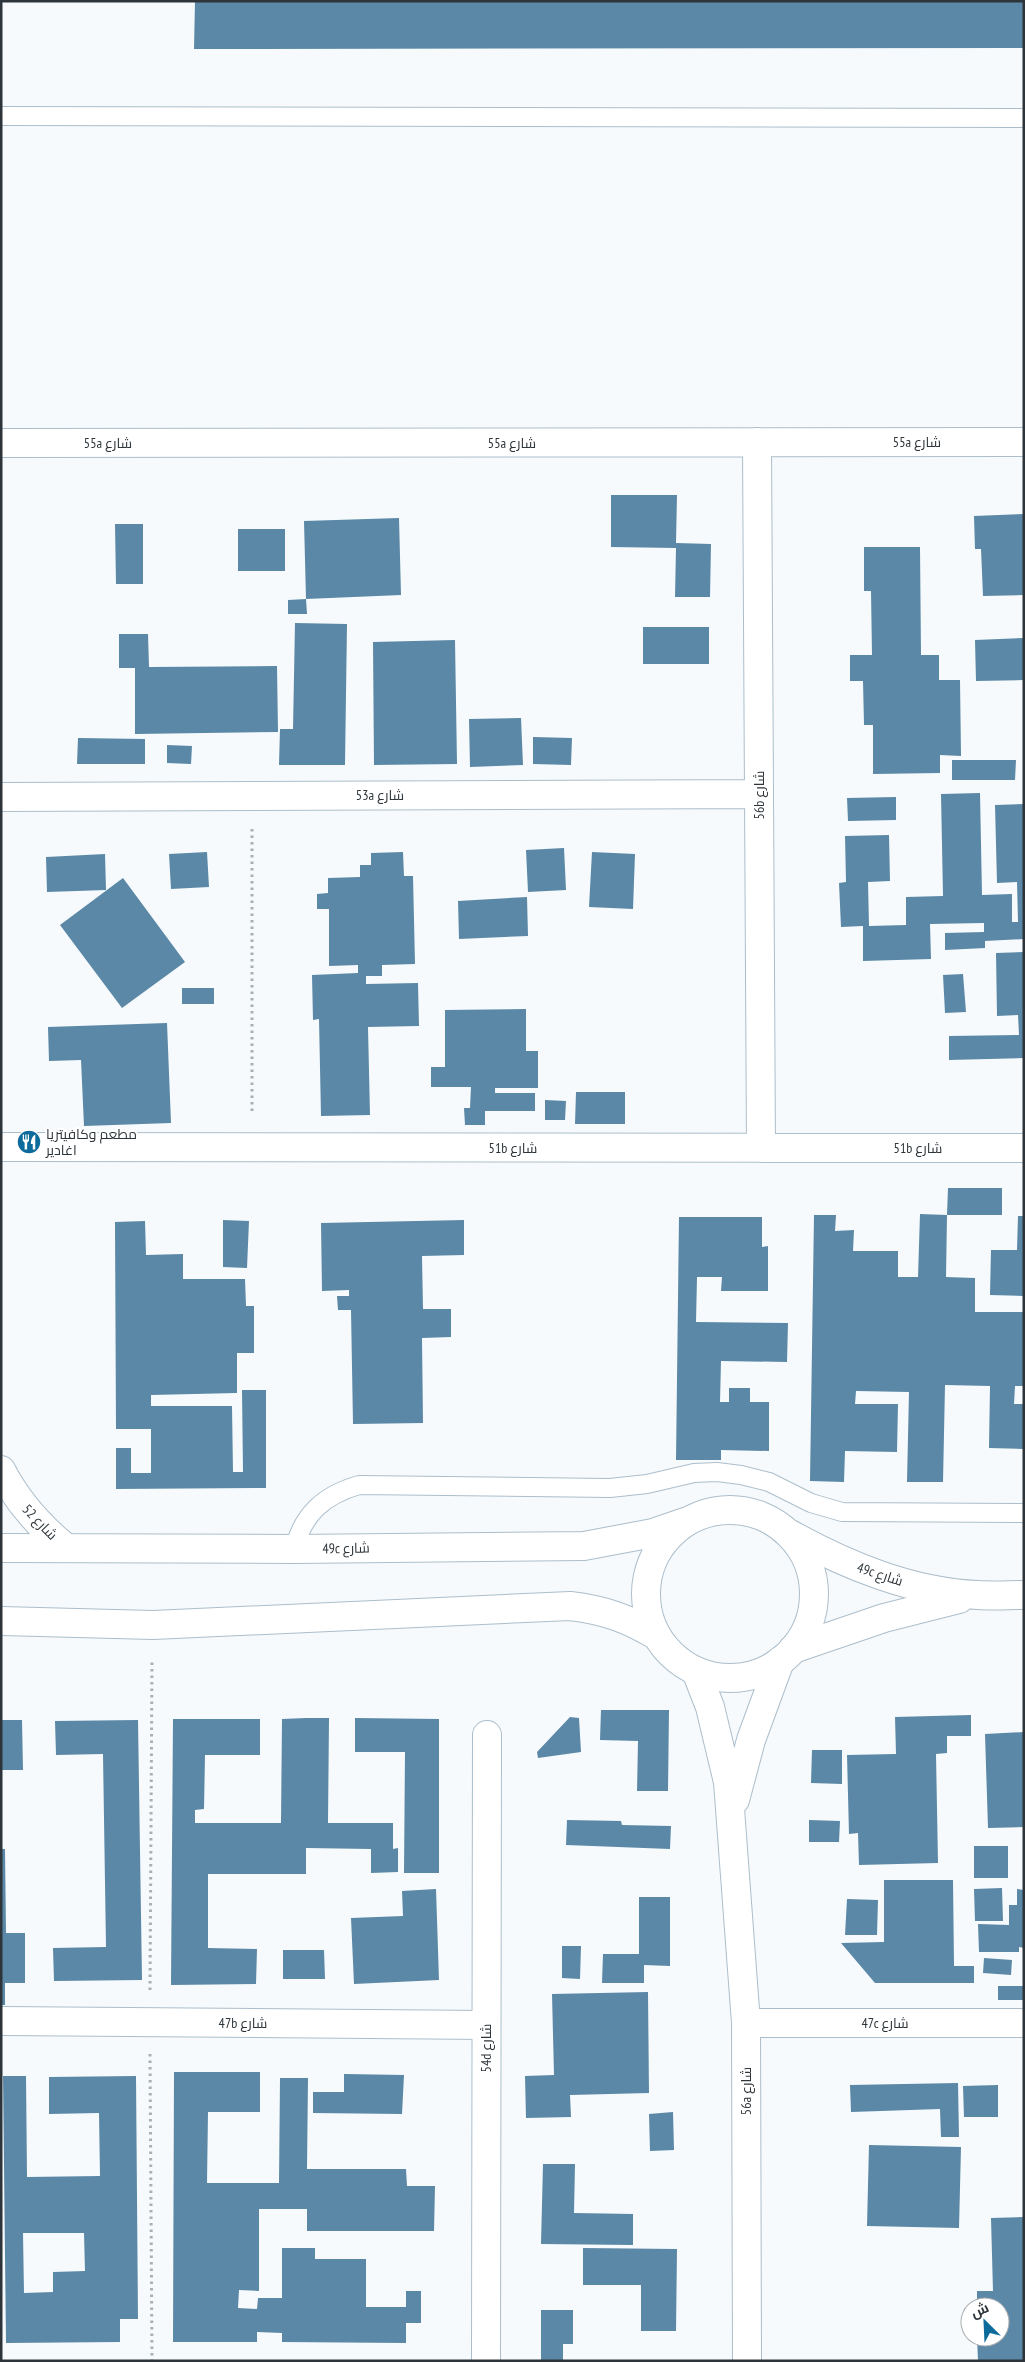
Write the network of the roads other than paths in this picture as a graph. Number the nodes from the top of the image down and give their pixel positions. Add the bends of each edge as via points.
1 (1, 116) edge
2 (1024, 118) edge
3 (757, 442) junction
4 (1024, 442) edge
5 (1, 443) edge
6 (759, 794) junction
7 (1, 797) edge
8 (1, 1147) edge
9 (761, 1148) junction
10 (1024, 1148) edge
11 (1, 1470) edge
12 (1024, 1512) edge
13 (688, 1521) junction
14 (790, 1534) junction
15 (65, 1547) junction
16 (1, 1548) edge
17 (294, 1549) junction
18 (977, 1595) junction
19 (1024, 1595) edge
20 (1, 1621) edge
21 (657, 1636) junction
22 (787, 1655) junction
23 (696, 1671) junction
24 (487, 1735) dead end
25 (731, 1821) junction
26 (1, 2021) edge
27 (746, 2023) junction
28 (1024, 2023) edge
29 (486, 2025) junction
30 (486, 2361) edge
31 (747, 2361) edge

1 - 2 lane
3 - 4 street, 55a شارع
3 - 5 street, 55a شارع
3 - 6 street, 56b شارع
6 - 7 street, 53a شارع
6 - 9 street, 56b شارع
8 - 9 street, 51b شارع
9 - 10 street, 51b شارع
11 - 15 street, شارع 52 via 27,1510
12 - 17 lane via 842,1512 811,1504 769,1482 717,1472 610,1488 359,1485 344,1489 316,1506 298,1533
13 - 14 street via 709,1512 745,1511 772,1521
13 - 17 street, 49c شارع via 653,1533 584,1546
13 - 21 street via 657,1551 648,1572 648,1616
14 - 18 street, 49c شارع via 833,1558 879,1576
14 - 22 street via 803,1551 811,1570 814,1591 807,1625
15 - 16 street, 49c شارع
15 - 17 street, 49c شارع
18 - 19 street, 49c شارع
18 - 22 street, 49c شارع via 884,1618
20 - 21 street via 153,1625 570,1606 597,1609 627,1618
21 - 23 street via 667,1650
22 - 23 street via 761,1672 739,1677 717,1677
22 - 25 street, 56a شارع via 751,1740
23 - 25 street, 56a شارع via 721,1744
24 - 29 street, 54d شارع
25 - 27 street, 56a شارع
26 - 29 street, 47b شارع
27 - 28 street, 47c شارع
27 - 31 street, 56a شارع
29 - 30 street, 54d شارع

